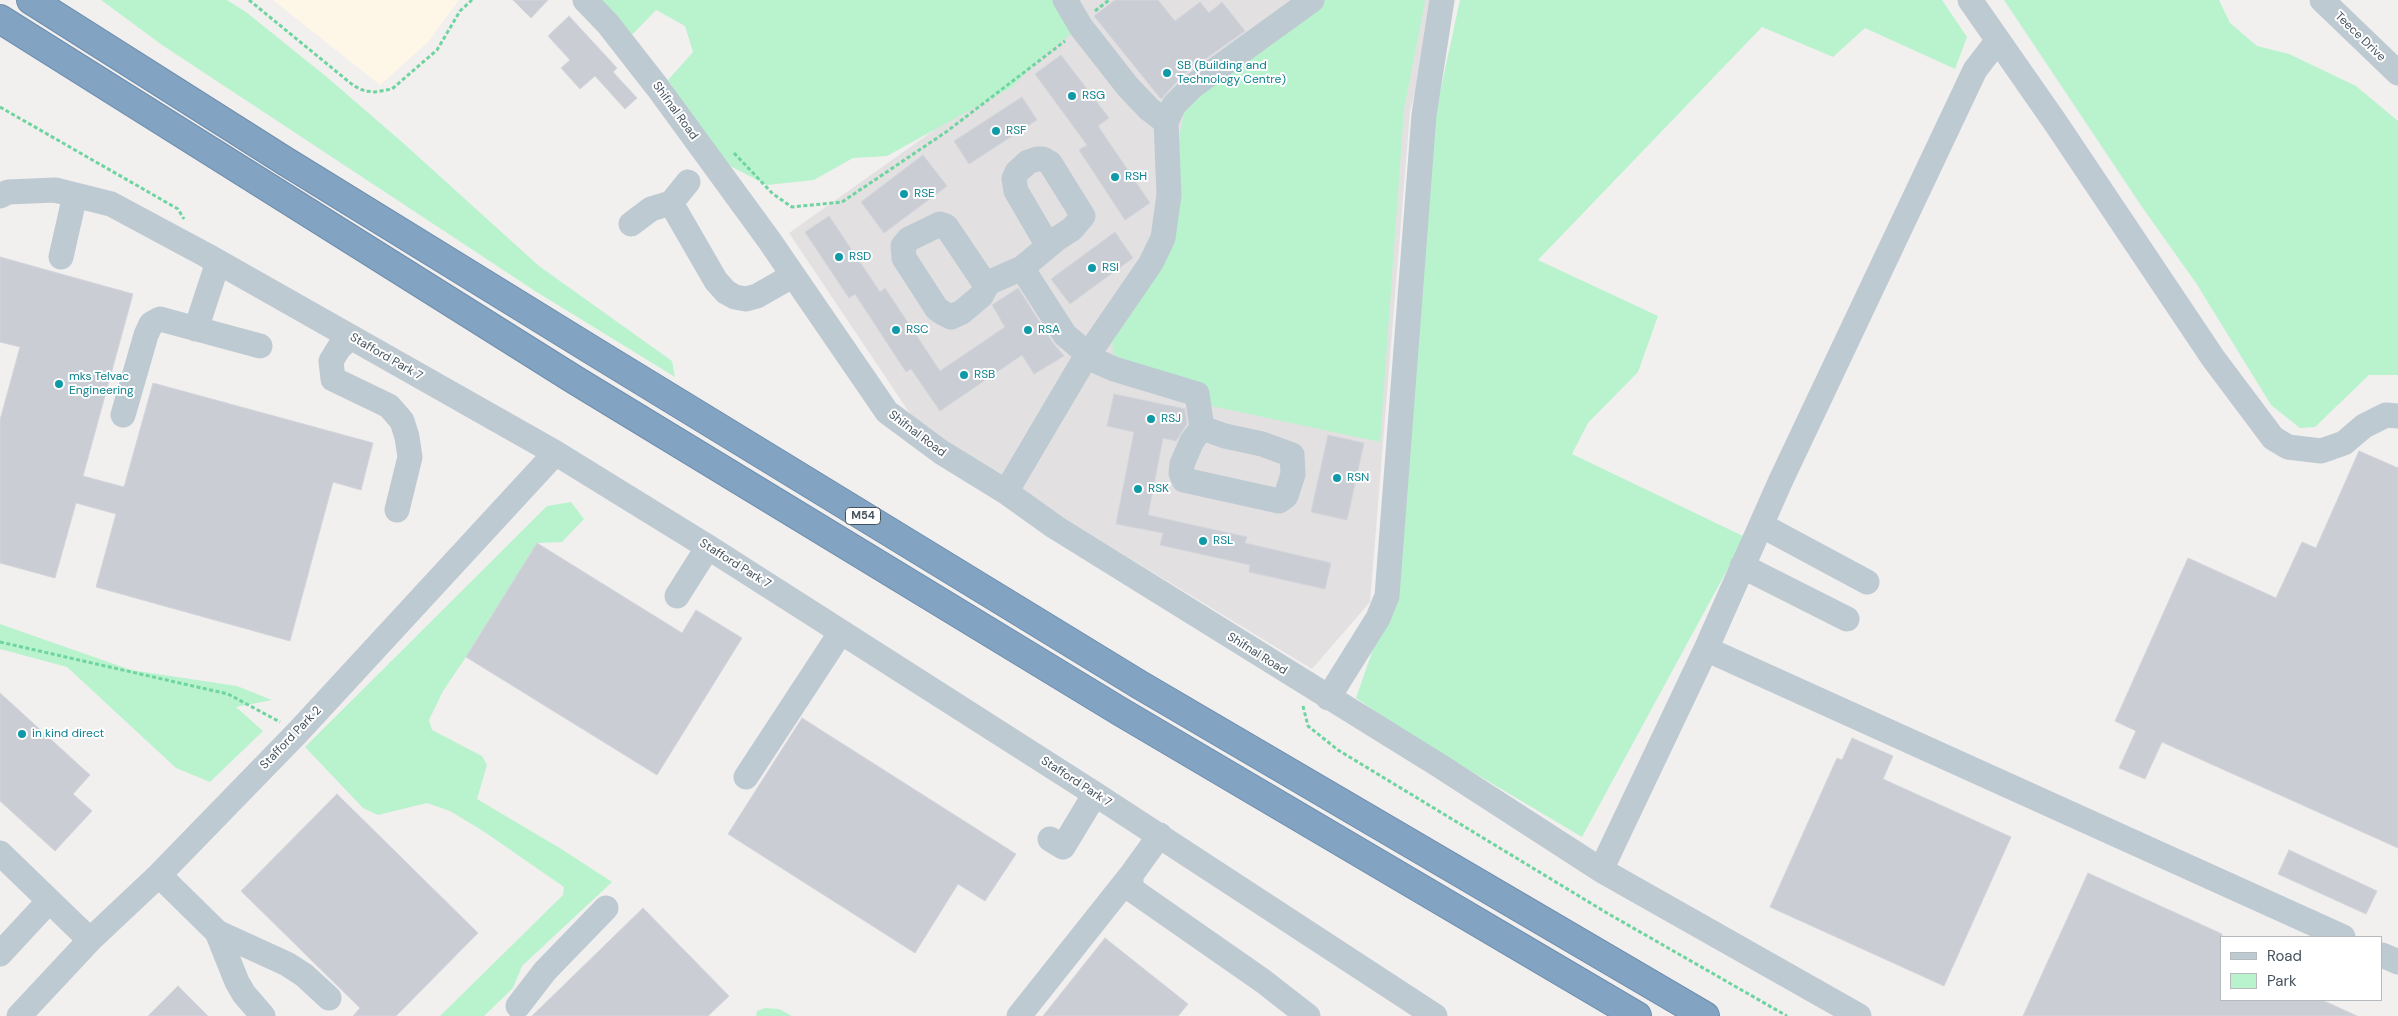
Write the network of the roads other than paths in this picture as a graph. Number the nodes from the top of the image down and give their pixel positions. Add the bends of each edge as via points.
1 (31, 0) edge
2 (585, 0) edge
3 (1065, 0) edge
4 (1312, 0) edge
5 (1442, 0) edge
6 (1970, 0) edge
7 (2322, 0) edge
8 (0, 19) edge
9 (1998, 40) junction
10 (2398, 73) edge
11 (1166, 122) junction
12 (688, 182) dead end
13 (3, 189) edge
14 (75, 195) junction
15 (671, 203) junction
16 (631, 224) dead end
17 (1048, 246) dead end
18 (61, 258) dead end
19 (218, 262) junction
20 (1022, 268) junction
21 (792, 276) junction
22 (988, 283) dead end
23 (196, 329) junction
24 (351, 337) junction
25 (260, 346) dead end
26 (1089, 354) junction
27 (123, 415) dead end
28 (2398, 416) edge
29 (1202, 428) dead end
30 (554, 452) junction
31 (1006, 492) junction
32 (397, 510) dead end
33 (1761, 525) junction
34 (708, 547) junction
35 (1742, 566) junction
36 (1867, 582) dead end
37 (677, 596) dead end
38 (1847, 619) dead end
39 (841, 632) junction
40 (1706, 649) junction
41 (1328, 698) junction
42 (746, 777) dead end
43 (1095, 794) junction
44 (1160, 835) junction
45 (1050, 839) dead end
46 (0, 853) edge
47 (1601, 870) junction
48 (159, 875) junction
49 (1132, 875) junction
50 (49, 901) junction
51 (606, 908) dead end
52 (217, 932) junction
53 (2341, 936) edge
54 (5, 937) edge
55 (90, 940) junction
56 (2383, 955) edge
57 (2398, 962) edge
58 (329, 998) dead end
59 (517, 1013) edge
60 (1432, 1015) edge
61 (19, 1016) edge
62 (263, 1016) edge
63 (1020, 1016) edge
64 (1308, 1016) edge
65 (1637, 1016) edge
66 (1706, 1016) edge
67 (1859, 1016) edge

1 - 66 highway, M54 via 586,347 1132,680
2 - 21 street, Shifnal Road via 658,88
3 - 11 street via 1081,27 1128,86
4 - 11 street via 1193,86 1174,105
5 - 41 street via 1424,115 1387,596 1378,618
6 - 9 street
7 - 10 street, Teece Drive
8 - 65 highway, M54 via 575,380 1121,712
9 - 28 street via 2213,358 2273,438 2288,447 2321,451 2344,443 2364,426 2386,415
9 - 33 street via 1975,70
11 - 26 street via 1169,195 1163,238 1151,263
12 - 15 street
13 - 14 street, Stafford Park 7 via 55,190
14 - 18 street
14 - 19 street, Stafford Park 7 via 111,204
15 - 16 street via 651,209
15 - 21 street via 726,292 746,299
17 - 20 street
19 - 23 street
19 - 24 street, Stafford Park 7
20 - 22 street
20 - 26 street via 1065,335
21 - 31 street, Shifnal Road via 887,412 941,452
23 - 25 street
23 - 27 street via 160,319 151,324
24 - 30 street, Stafford Park 7
24 - 32 street via 331,362 333,380 388,406 402,421 410,457
26 - 29 street via 1114,369 1197,394
26 - 31 street
30 - 34 street, Stafford Park 7
30 - 48 street, Stafford Park 2 via 298,732
31 - 41 street, Shifnal Road via 1055,527
33 - 35 street
33 - 36 street
34 - 37 street
34 - 39 street, Stafford Park 7
35 - 38 street
35 - 40 street
39 - 42 street via 801,676
39 - 43 street, Stafford Park 7
40 - 47 street
40 - 53 street
41 - 47 street, Shifnal Road
43 - 44 street, Stafford Park 7
43 - 45 street via 1063,847
44 - 49 street
44 - 60 street, Stafford Park 7
46 - 50 street
47 - 67 street, Shifnal Road
48 - 52 street
48 - 55 street, Stafford Park 2
49 - 63 street
49 - 64 street via 1131,889
50 - 54 street
50 - 55 street
51 - 59 street via 545,972
52 - 58 street via 287,964
52 - 62 street via 237,982
55 - 61 street, Stafford Park 2
56 - 57 street

